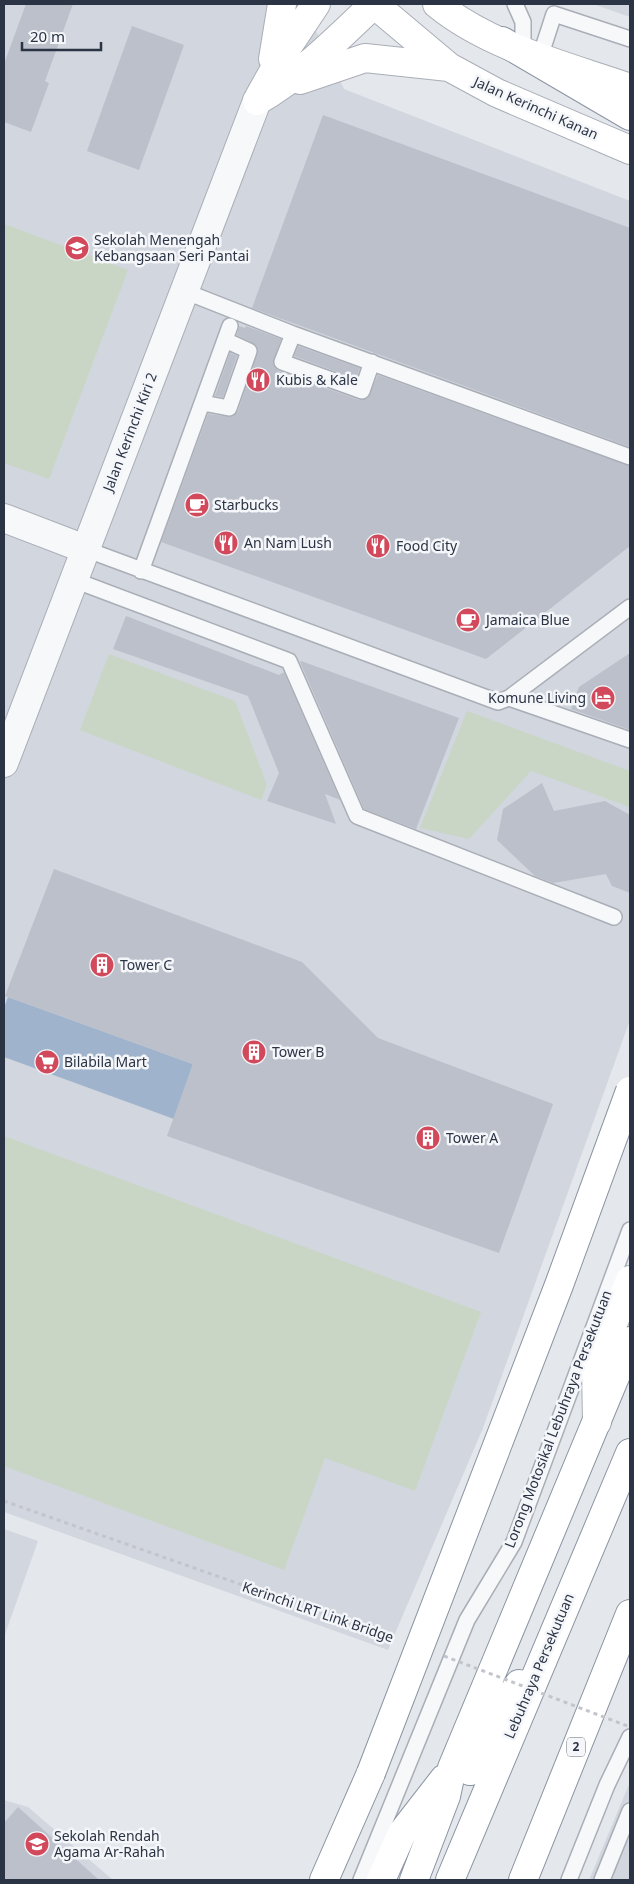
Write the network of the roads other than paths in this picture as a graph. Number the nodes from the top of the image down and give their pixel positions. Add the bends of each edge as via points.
1 (282, 4) edge
2 (316, 4) edge
3 (374, 4) edge
4 (437, 4) edge
5 (515, 4) edge
6 (630, 39) edge
7 (522, 49) junction
8 (449, 67) junction
9 (630, 88) edge
10 (269, 89) junction
11 (630, 116) edge
12 (630, 150) edge
13 (184, 291) junction
14 (293, 334) junction
15 (372, 362) junction
16 (203, 403) junction
17 (630, 457) edge
18 (4, 518) edge
19 (85, 549) junction
20 (142, 571) junction
21 (74, 580) junction
22 (630, 607) edge
23 (508, 698) junction
24 (630, 740) edge
25 (4, 763) edge
26 (614, 917) dead end
27 (630, 1091) edge
28 (630, 1097) edge
29 (620, 1122) junction
30 (630, 1230) edge
31 (630, 1280) edge
32 (630, 1341) edge
33 (597, 1422) junction
34 (630, 1453) edge
35 (630, 1614) edge
36 (553, 1633) junction
37 (630, 1737) edge
38 (452, 1768) junction
39 (630, 1811) edge
40 (324, 1880) edge
41 (360, 1880) edge
42 (381, 1880) edge
43 (414, 1880) edge
44 (419, 1880) edge
45 (450, 1880) edge
46 (523, 1880) edge
47 (569, 1880) edge
48 (602, 1880) edge

1 - 10 main road
2 - 10 main road via 286,49
3 - 8 main road, Jalan Kerinchi Kanan
3 - 10 main road via 308,66
4 - 7 main road via 458,21
5 - 7 lane via 523,22
6 - 7 lane via 554,14
7 - 9 main road
7 - 11 main road
8 - 10 main road via 365,58
8 - 12 main road, Jalan Kerinchi Kanan via 497,93
10 - 13 street, Jalan Kerinchi Kiri 2
13 - 14 lane
13 - 19 street, Jalan Kerinchi Kiri 2
14 - 15 lane
14 - 15 lane via 282,362 362,391
15 - 17 lane
16 - 16 lane via 227,333 249,351 229,408
16 - 20 lane
18 - 19 street
19 - 20 lane
19 - 21 street, Jalan Kerinchi Kiri 2
20 - 23 lane via 481,697 498,702
21 - 25 street, Jalan Kerinchi Kiri 2
21 - 26 lane via 289,661 357,816
22 - 23 lane
23 - 24 lane
27 - 29 main road, bridge
28 - 29 main road, bridge
29 - 40 main road, bridge via 393,1722
30 - 41 lane, Lorong Motosikal Lebuhraya Persekutuan via 514,1542 467,1620
31 - 33 main road via 596,1368
32 - 33 main road
33 - 38 main road
34 - 36 main road, Lebuhraya Persekutuan
35 - 46 main road, 2
36 - 44 main road via 492,1725
36 - 45 main road, Lebuhraya Persekutuan
37 - 47 lane
38 - 42 main road via 402,1833
38 - 43 main road via 446,1796
39 - 48 lane via 616,1856

